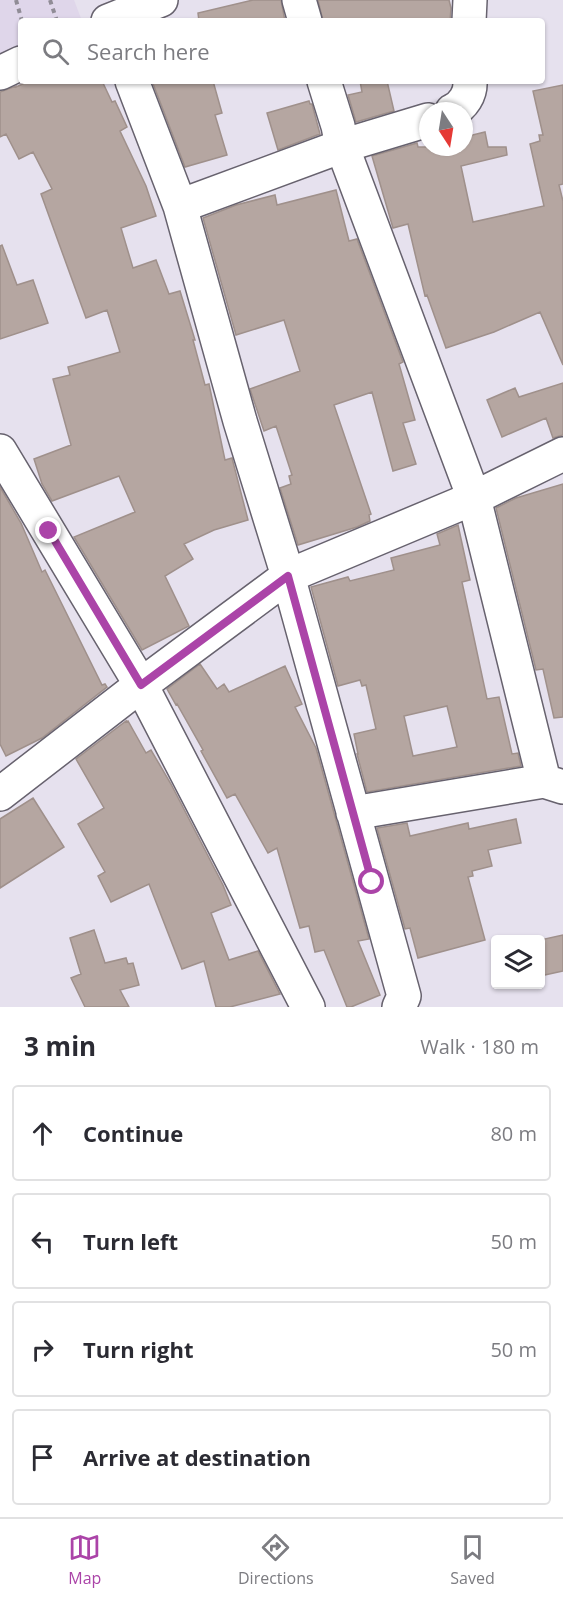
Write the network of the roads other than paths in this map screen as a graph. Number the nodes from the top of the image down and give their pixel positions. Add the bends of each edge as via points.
1 (100, 0) edge
2 (161, 0) edge
3 (299, 0) edge
4 (470, 0) edge
5 (108, 18) edge
6 (116, 18) edge
7 (304, 18) edge
8 (469, 18) edge
9 (18, 64) edge
10 (0, 73) edge
11 (133, 84) edge
12 (325, 84) edge
13 (470, 84) edge
14 (463, 102) edge
15 (419, 123) edge
16 (342, 146) junction
17 (180, 206) junction
18 (0, 451) edge
19 (563, 454) edge
20 (474, 498) junction
21 (288, 576) junction
22 (141, 685) junction
23 (553, 784) edge
24 (0, 794) edge
25 (353, 813) junction
26 (308, 1007) edge
27 (399, 1007) edge

1 - 5 street
2 - 6 street
3 - 7 street
4 - 8 street
9 - 10 street
11 - 17 street
12 - 16 street
13 - 14 street
15 - 16 street
16 - 17 street
16 - 20 street
17 - 21 street
18 - 22 street
19 - 20 street
20 - 21 street
20 - 23 street
21 - 22 street
21 - 25 street
22 - 24 street
22 - 26 street
23 - 25 street
25 - 27 street via 404,996

